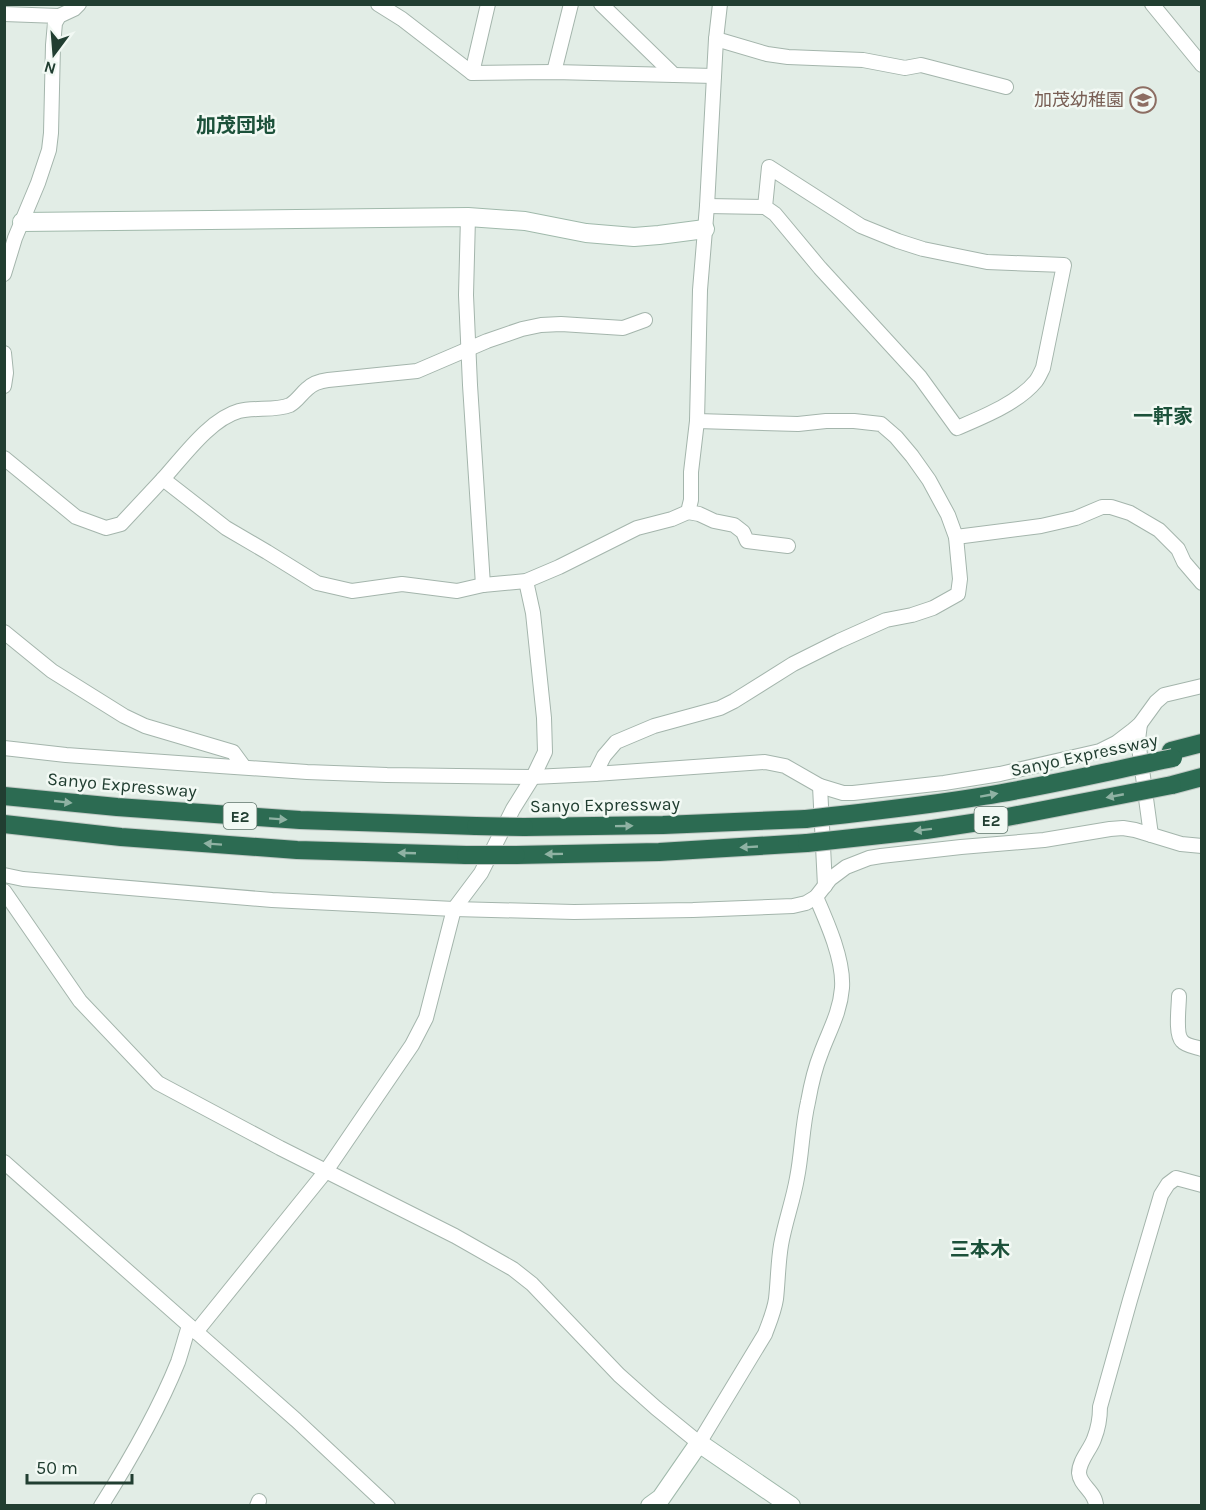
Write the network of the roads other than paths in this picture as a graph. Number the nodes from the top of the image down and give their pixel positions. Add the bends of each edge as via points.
1 (79, 4) edge
2 (378, 4) edge
3 (405, 4) edge
4 (488, 4) edge
5 (571, 4) edge
6 (601, 4) edge
7 (720, 4) edge
8 (1152, 4) edge
9 (4, 14) edge
10 (59, 16) junction
11 (402, 19) junction
12 (716, 39) junction
13 (1202, 65) edge
14 (554, 72) junction
15 (472, 73) junction
16 (674, 75) junction
17 (714, 76) junction
18 (1006, 87) dead end
19 (707, 206) junction
20 (765, 207) junction
21 (468, 217) junction
22 (22, 222) junction
23 (705, 229) junction
24 (4, 274) edge
25 (645, 320) dead end
26 (469, 350) junction
27 (4, 353) edge
28 (4, 386) edge
29 (697, 421) junction
30 (4, 458) edge
31 (163, 478) junction
32 (688, 512) junction
33 (956, 537) junction
34 (788, 546) dead end
35 (526, 581) junction
36 (1202, 583) edge
37 (483, 585) junction
38 (4, 632) edge
39 (1202, 686) edge
40 (1140, 724) junction
41 (1202, 743) edge
42 (4, 748) edge
43 (1202, 750) edge
44 (1172, 754) junction
45 (244, 767) junction
46 (596, 774) junction
47 (532, 777) junction
48 (1202, 779) edge
49 (820, 786) junction
50 (4, 796) edge
51 (4, 824) edge
52 (1150, 835) junction
53 (1202, 846) edge
54 (4, 875) edge
55 (4, 891) edge
56 (820, 891) junction
57 (454, 909) junction
58 (1179, 996) dead end
59 (1202, 1048) edge
60 (5, 1164) edge
61 (324, 1173) junction
62 (1202, 1185) edge
63 (192, 1329) junction
64 (696, 1447) junction
65 (100, 1506) edge
66 (388, 1506) edge
67 (650, 1506) edge
68 (791, 1506) edge
69 (1096, 1506) edge

1 - 10 street
2 - 11 street
3 - 11 street
4 - 15 street
5 - 14 street
6 - 16 street
7 - 12 street
8 - 13 street
9 - 10 street
10 - 22 street via 53,45 49,150
11 - 15 street
12 - 17 street
12 - 18 street via 788,57 863,60 905,68 921,65
14 - 15 street
14 - 16 street
16 - 17 street
17 - 19 street
19 - 20 street
19 - 23 street
20 - 20 street via 769,167 861,226 915,246 987,262 1064,264 1045,361 1037,380 1001,407 957,428 920,377
21 - 22 street
21 - 23 street via 634,237
21 - 26 street
22 - 24 street
23 - 29 street
25 - 26 street via 623,328 541,325
26 - 31 street via 417,371 316,382 290,404 236,412 209,429
26 - 37 street
27 - 28 street
29 - 32 street
29 - 33 street via 881,424 897,437 929,480
30 - 31 street via 76,517 106,528 121,524
31 - 37 street via 226,528 317,583 352,591 402,584 457,591
32 - 34 street via 734,525 747,541
32 - 35 street via 637,528
33 - 36 street via 1041,526 1111,507 1159,530
33 - 46 street via 958,594 933,608 886,620 839,641 720,708 654,726 616,742
35 - 37 street
35 - 47 street via 544,718 545,752
38 - 45 street via 52,670 124,716 233,752
39 - 40 street via 1164,695
40 - 49 street via 1100,751 1000,774 853,793
40 - 52 street via 1138,740
41 - 44 highway
42 - 45 street
43 - 44 highway, Sanyo Expressway
50 -> 44 highway, Sanyo Expressway / E2, bridge via 300,820 524,827 663,825 806,819 913,807 1058,783
45 - 47 street via 387,775
46 - 47 street
46 - 49 street via 765,762 785,766
47 - 57 street via 481,873
48 -> 51 highway, E2, bridge via 926,830 807,843 659,852 466,855 297,850
49 - 56 street
52 - 53 street
52 - 56 street via 1110,829 1044,840 869,858 837,873
54 - 57 street via 272,900
55 - 61 street via 80,1001 158,1083
56 - 57 street via 806,903 793,906 574,912
56 - 64 street via 842,971 842,988 807,1104 797,1180 780,1248 772,1316
57 - 61 street via 426,1018 412,1045
58 - 59 street via 1178,1032 1182,1042
60 - 63 street
61 - 63 street
61 - 64 street via 455,1236 513,1269
62 - 69 street via 1176,1178 1161,1195 1094,1440 1079,1471 1080,1479 1096,1499
63 - 65 street via 150,1422
63 - 66 street
64 - 67 street via 661,1498
64 - 68 street

